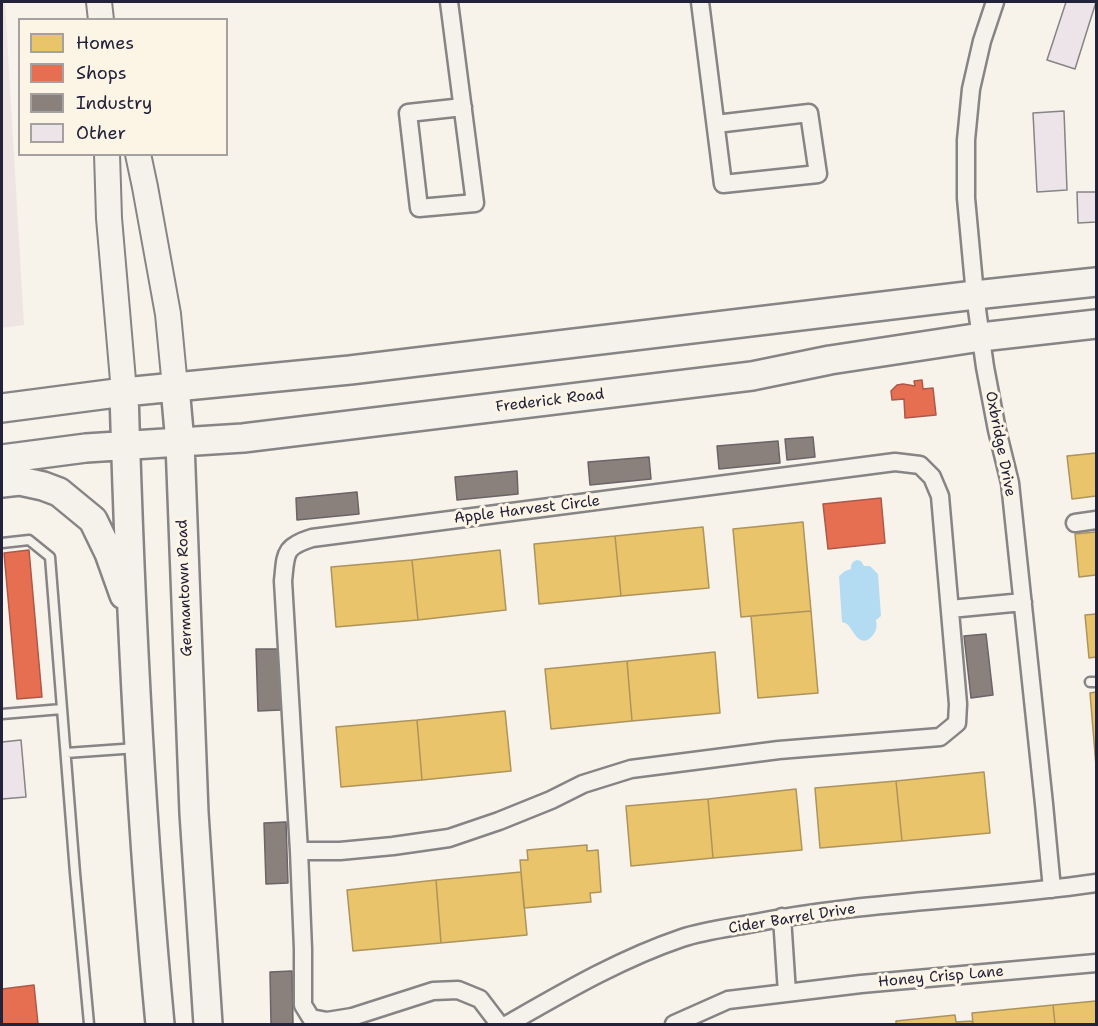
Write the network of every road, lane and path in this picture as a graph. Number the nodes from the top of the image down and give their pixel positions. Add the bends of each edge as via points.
1 (99, 2) edge
2 (449, 2) edge
3 (700, 2) edge
4 (995, 2) edge
5 (101, 18) edge
6 (462, 107) junction
7 (716, 124) junction
8 (107, 156) edge
9 (138, 156) edge
10 (1096, 282) edge
11 (975, 295) junction
12 (1096, 324) edge
13 (981, 337) junction
14 (175, 387) junction
15 (124, 392) junction
16 (2, 408) edge
17 (180, 443) junction
18 (125, 446) junction
19 (2, 459) edge
20 (2, 483) edge
21 (1096, 520) edge
22 (1075, 522) dead end
23 (2, 543) edge
24 (1023, 602) junction
25 (950, 609) junction
26 (133, 621) junction
27 (62, 709) junction
28 (2, 714) edge
29 (139, 748) junction
30 (66, 753) junction
31 (299, 851) junction
32 (1096, 883) edge
33 (1052, 889) junction
34 (782, 917) junction
35 (1096, 963) edge
36 (787, 993) junction
37 (89, 1024) edge
38 (160, 1024) edge
39 (208, 1024) edge
40 (499, 1024) edge
41 (508, 1024) edge
42 (674, 1024) edge

1 - 5 street
2 - 6 street
3 - 7 street
4 - 11 street, Oxbridge Drive via 971,89 966,140 966,198
6 - 6 street via 475,203 419,208 408,113
7 - 7 street via 723,184 818,174 809,113
8 - 15 street
9 - 14 street, Germantown Road via 168,314
10 - 11 main road
11 - 13 street, Oxbridge Drive
11 - 14 main road via 350,370
12 - 13 main road, Frederick Road
13 - 17 main road, Frederick Road via 752,376
13 - 24 street, Oxbridge Drive via 1010,483
14 - 15 main road
14 - 17 main road, Germantown Road
15 - 16 main road
15 - 18 main road
17 - 18 main road, Frederick Road
17 - 39 main road, Germantown Road via 194,813
18 - 19 main road, Frederick Road
18 - 26 main road
20 - 26 main road via 20,481 59,492 93,520
21 - 22 street
23 - 27 lane via 29,540 50,557
24 - 25 street
24 - 33 street, Oxbridge Drive
25 - 31 street, Apple Harvest Circle via 957,723 940,737 779,750 631,769 449,838 340,851
25 - 31 street, Apple Harvest Circle via 936,486 920,465 895,462 297,542 285,555 283,581
26 - 29 main road
27 - 28 lane
27 - 30 lane
29 - 30 lane
29 - 38 main road
30 - 37 lane
31 - 40 street, Apple Harvest Circle via 303,1005 311,1018 327,1021 352,1017 433,991 458,990 480,999
32 - 33 street, Cider Barrel Drive
33 - 34 street, Cider Barrel Drive
34 - 36 street
34 - 41 street, Cider Barrel Drive via 684,937 608,968
35 - 36 street, Honey Crisp Lane
36 - 42 street, Honey Crisp Lane via 728,1000

